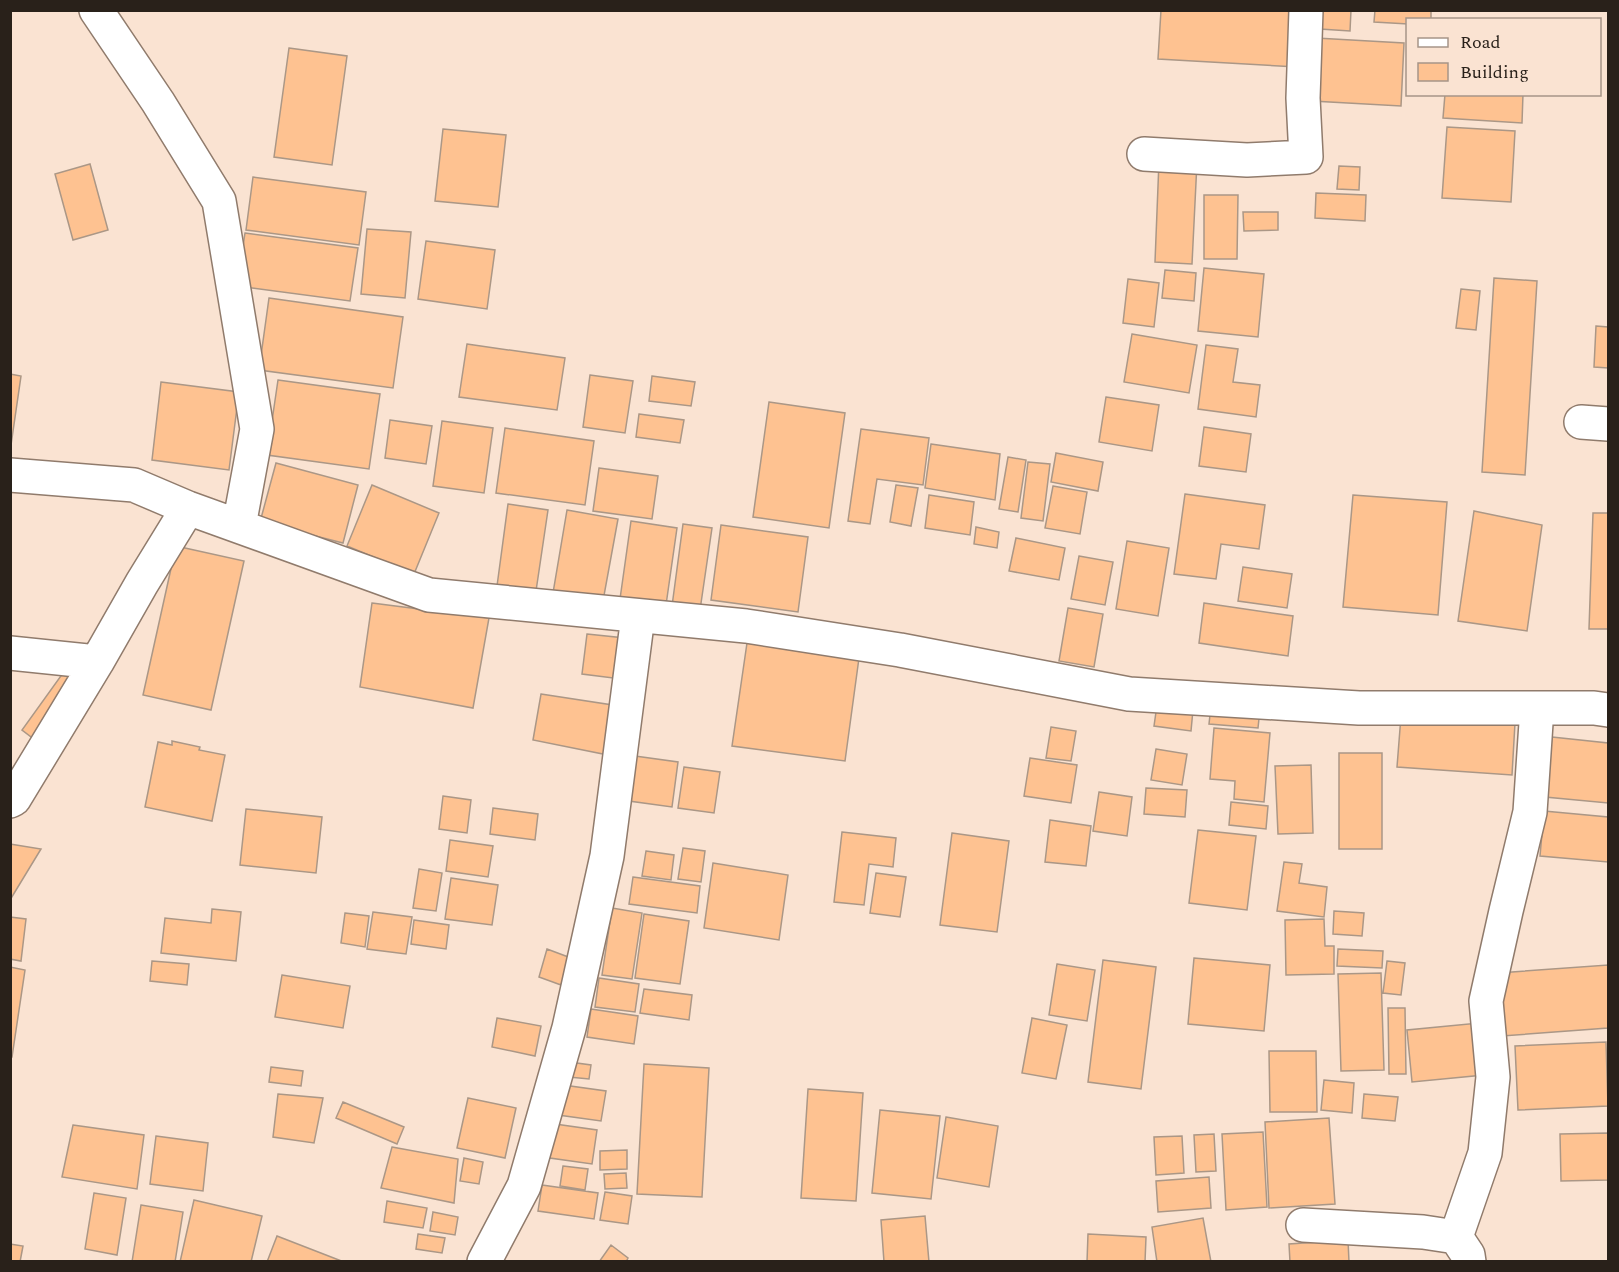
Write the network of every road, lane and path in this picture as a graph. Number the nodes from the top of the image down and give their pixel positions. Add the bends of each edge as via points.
1 (96, 10) edge
2 (1306, 10) edge
3 (1144, 154) dead end
4 (10, 475) edge
5 (188, 508) junction
6 (239, 526) junction
7 (638, 616) junction
8 (10, 652) edge
9 (98, 662) junction
10 (1537, 708) junction
11 (1608, 710) edge
12 (10, 801) edge
13 (1303, 1225) dead end
14 (1462, 1249) edge
15 (484, 1262) edge

1 - 6 street via 219,201 258,429
2 - 3 street via 1306,157 1247,160
4 - 5 street via 134,485
5 - 6 street
5 - 9 street
6 - 7 street via 429,595
7 - 10 street via 746,626 889,648 1129,694 1359,708
7 - 15 street via 607,856 568,1028 524,1186
8 - 9 street
9 - 12 street
10 - 11 street
10 - 14 street via 1530,812 1486,1001 1493,1077 1485,1153
13 - 14 street via 1423,1232

